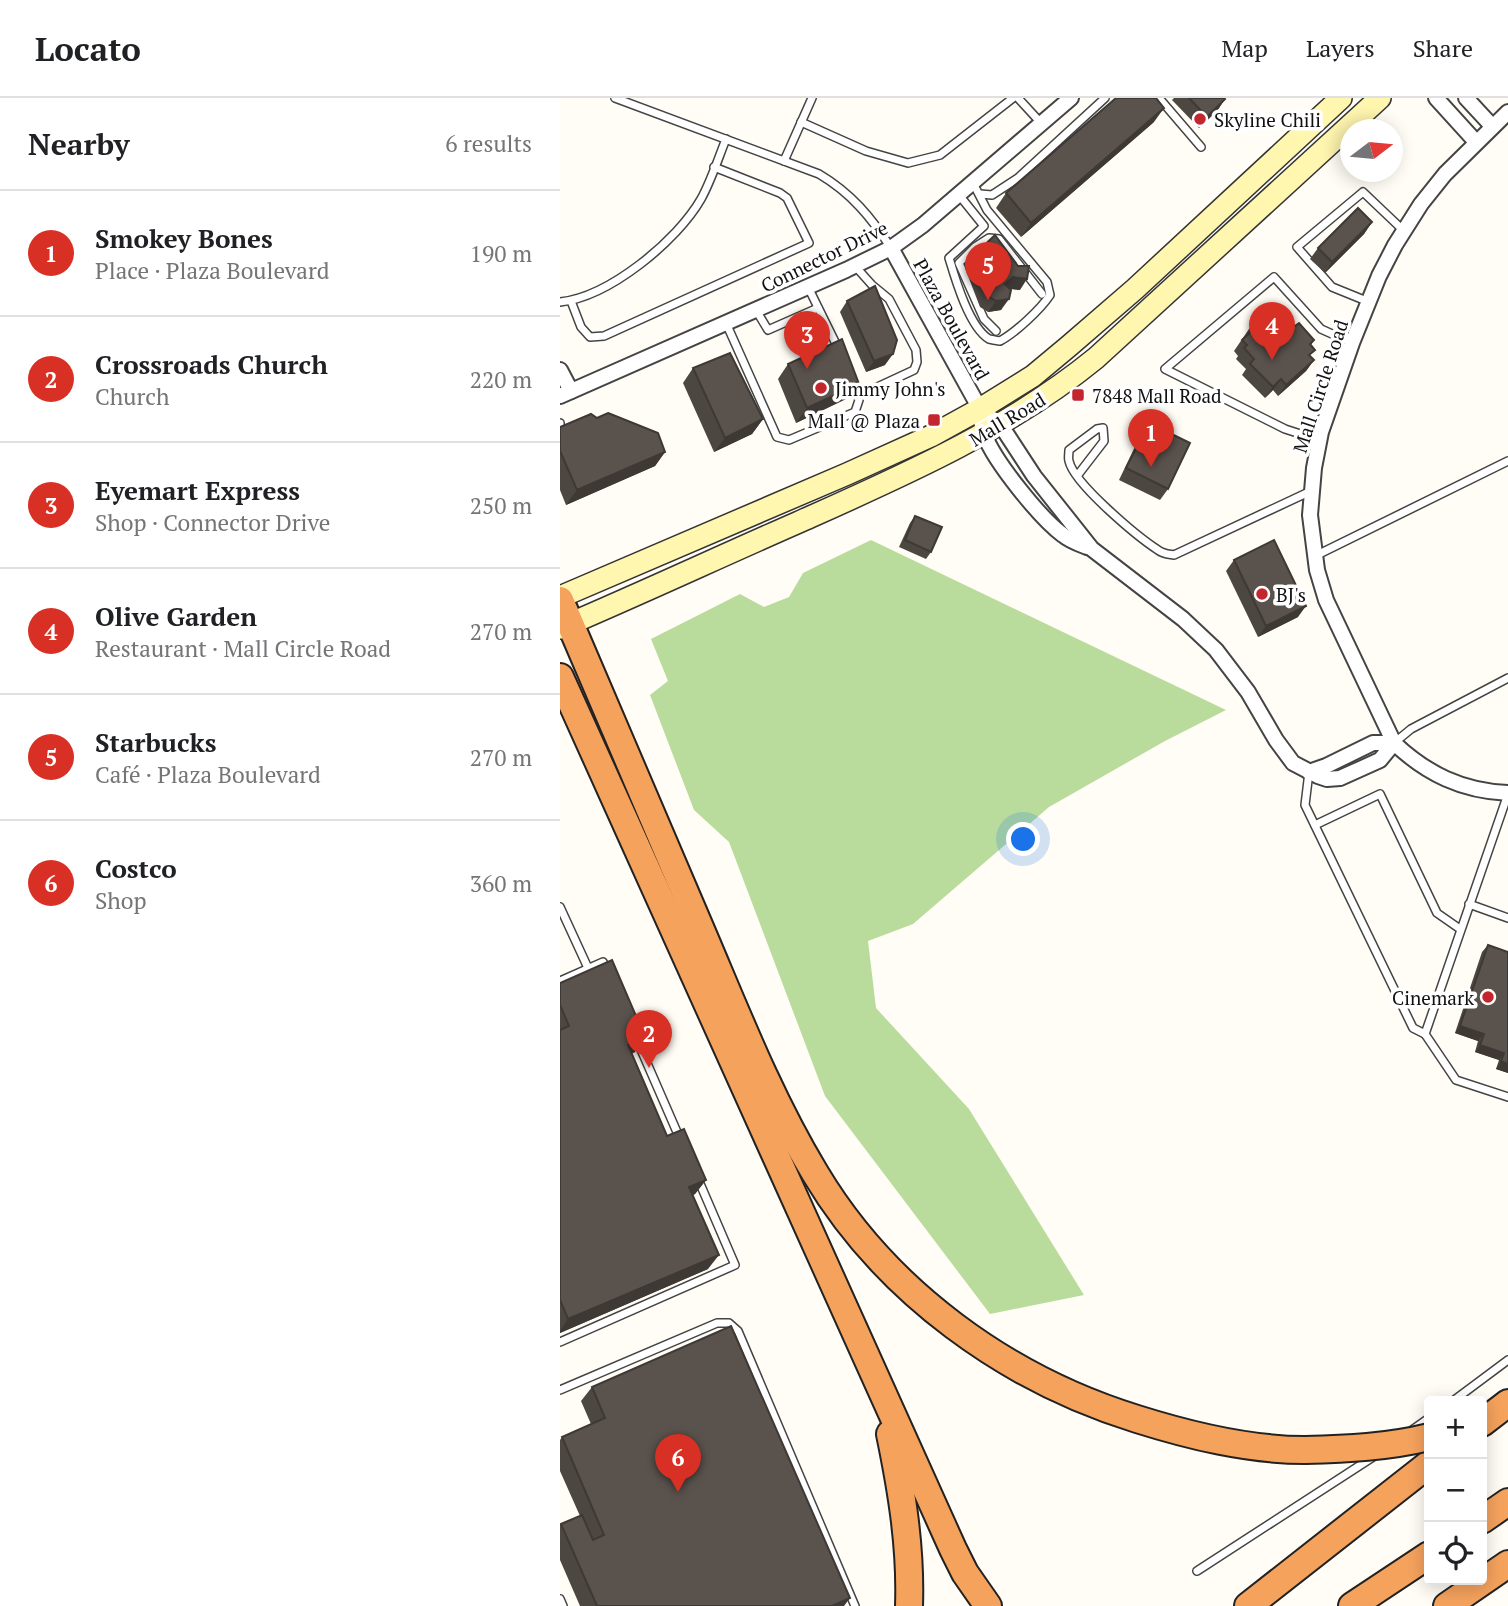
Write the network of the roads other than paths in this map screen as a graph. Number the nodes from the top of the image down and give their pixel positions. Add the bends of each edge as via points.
1 (615, 98) edge
2 (812, 98) edge
3 (1015, 98) edge
4 (1071, 98) edge
5 (1105, 98) edge
6 (1159, 98) edge
7 (1341, 98) edge
8 (1380, 98) edge
9 (1436, 98) edge
10 (1466, 98) edge
11 (1508, 112) edge
12 (801, 122) junction
13 (1042, 124) junction
14 (1492, 126) junction
15 (726, 139) junction
16 (1476, 142) junction
17 (1201, 147) dead end
18 (784, 160) junction
19 (714, 167) junction
20 (976, 189) junction
21 (959, 195) junction
22 (1404, 231) junction
23 (891, 248) junction
24 (855, 266) junction
25 (1047, 282) junction
26 (808, 287) junction
27 (571, 301) junction
28 (560, 302) edge
29 (1369, 302) junction
30 (818, 308) junction
31 (756, 310) junction
32 (726, 323) junction
33 (977, 327) junction
34 (1352, 343) junction
35 (844, 362) edge
36 (560, 370) edge
37 (849, 375) edge
38 (871, 390) dead end
39 (566, 393) edge
40 (980, 409) junction
41 (991, 429) junction
42 (1320, 440) junction
43 (1508, 461) edge
44 (1077, 476) junction
45 (1312, 490) junction
46 (1092, 549) junction
47 (1315, 556) junction
48 (562, 612) edge
49 (560, 677) edge
50 (1508, 678) edge
51 (1394, 743) junction
52 (1309, 772) junction
53 (1508, 794) edge
54 (1315, 825) junction
55 (1469, 904) junction
56 (560, 906) edge
57 (1508, 918) edge
58 (568, 925) junction
59 (560, 929) edge
60 (1460, 929) junction
61 (588, 968) junction
62 (609, 974) edge
63 (560, 981) edge
64 (631, 1025) edge
65 (1425, 1034) junction
66 (1508, 1097) edge
67 (685, 1151) edge
68 (696, 1176) edge
69 (560, 1342) edge
70 (1508, 1360) edge
71 (881, 1388) junction
72 (560, 1390) edge
73 (1460, 1396) edge
74 (1508, 1403) edge
75 (1508, 1417) edge
76 (1487, 1420) edge
77 (1424, 1422) edge
78 (1487, 1423) edge
79 (1424, 1438) edge
80 (1424, 1468) edge
81 (1508, 1502) edge
82 (1487, 1517) edge
83 (1424, 1558) edge
84 (1508, 1564) edge
85 (1197, 1570) dead end
86 (560, 1599) edge
87 (563, 1606) edge
88 (855, 1606) edge
89 (909, 1606) edge
90 (988, 1606) edge
91 (1248, 1606) edge
92 (1352, 1606) edge
93 (1447, 1606) edge

1 - 15 lane
2 - 12 lane
3 - 12 lane via 940,155 908,163 866,151
3 - 13 lane
4 - 13 street, Connector Drive
5 - 20 lane via 1017,178 992,195
6 - 17 lane
7 - 40 main road, Mall Road via 1097,322 1033,376
8 - 41 main road, Mall Road via 1096,358 1058,388
9 - 16 street
10 - 14 street
11 - 14 street, Mall Circle Road
12 - 18 lane
13 - 20 street, Connector Drive
14 - 16 street, Mall Circle Road
15 - 18 lane
15 - 19 lane
16 - 22 street, Mall Circle Road via 1429,194
18 - 23 lane via 838,185 866,212
19 - 27 lane via 701,199 659,250 607,286
19 - 27 lane via 780,192 809,243 604,336 590,337
20 - 21 street, Connector Drive
20 - 25 lane via 987,210
21 - 23 street, Connector Drive
21 - 33 lane via 984,226 949,258
22 - 29 street, Mall Circle Road
22 - 29 lane via 1363,192 1297,247 1332,287
23 - 24 street, Connector Drive
23 - 40 street, Plaza Boulevard
24 - 26 street, Connector Drive
24 - 38 lane via 890,299 916,350 914,370
25 - 33 lane via 1050,295 1044,304 1009,336 1000,341 989,339
25 - 33 lane via 1042,294 999,239 989,238 959,263 984,319 996,331
26 - 30 lane
26 - 31 street, Connector Drive
27 - 28 lane
29 - 34 street, Mall Circle Road
30 - 31 lane via 768,330
30 - 35 lane
31 - 32 street, Connector Drive
32 - 37 lane via 777,437 789,440 855,412 859,400
32 - 39 street, Connector Drive
34 - 42 street, Mall Circle Road
34 - 42 lane via 1321,329 1274,277 1165,369 1285,429
36 - 39 street
40 - 41 street, Plaza Boulevard
40 - 48 main road, Mall Road
41 - 46 street, Plaza Boulevard
41 - 46 street, Plaza Boulevard via 990,448 1032,504 1063,535
41 - 48 main road, Mall Road via 858,496
42 - 45 street, Mall Circle Road
43 - 47 lane
44 - 44 lane via 1069,462 1069,450 1103,428 1104,441
44 - 45 lane via 1102,505 1151,545 1174,555
45 - 47 street, Mall Circle Road
46 - 52 street, Plaza Boulevard via 1216,650 1284,752
47 - 51 street, Mall Circle Road via 1326,600
48 - 79 highway, bridge via 784,1118 816,1176 901,1279 966,1336 999,1358 1056,1388 1126,1416 1258,1447 1342,1449
49 - 71 highway
50 - 51 lane via 1411,729
51 - 52 street via 1373,743
51 - 53 street, Mall Circle Road via 1413,761 1449,782
52 - 54 lane via 1305,805
53 - 55 lane
54 - 60 lane via 1380,794 1437,913
54 - 65 lane via 1413,1028
55 - 57 lane
55 - 60 lane
56 - 58 lane
58 - 59 lane
58 - 61 lane
60 - 65 lane
61 - 62 lane via 603,962
61 - 63 lane
64 - 67 lane
65 - 66 lane via 1456,1080
68 - 69 lane via 735,1265
70 - 73 lane
71 - 89 highway via 906,1527
71 - 90 highway via 953,1549
72 - 88 lane via 717,1323 729,1323 738,1331
74 - 76 highway
75 - 78 highway
77 - 85 lane
80 - 91 highway
81 - 82 highway
83 - 92 highway
84 - 93 highway
86 - 87 lane

